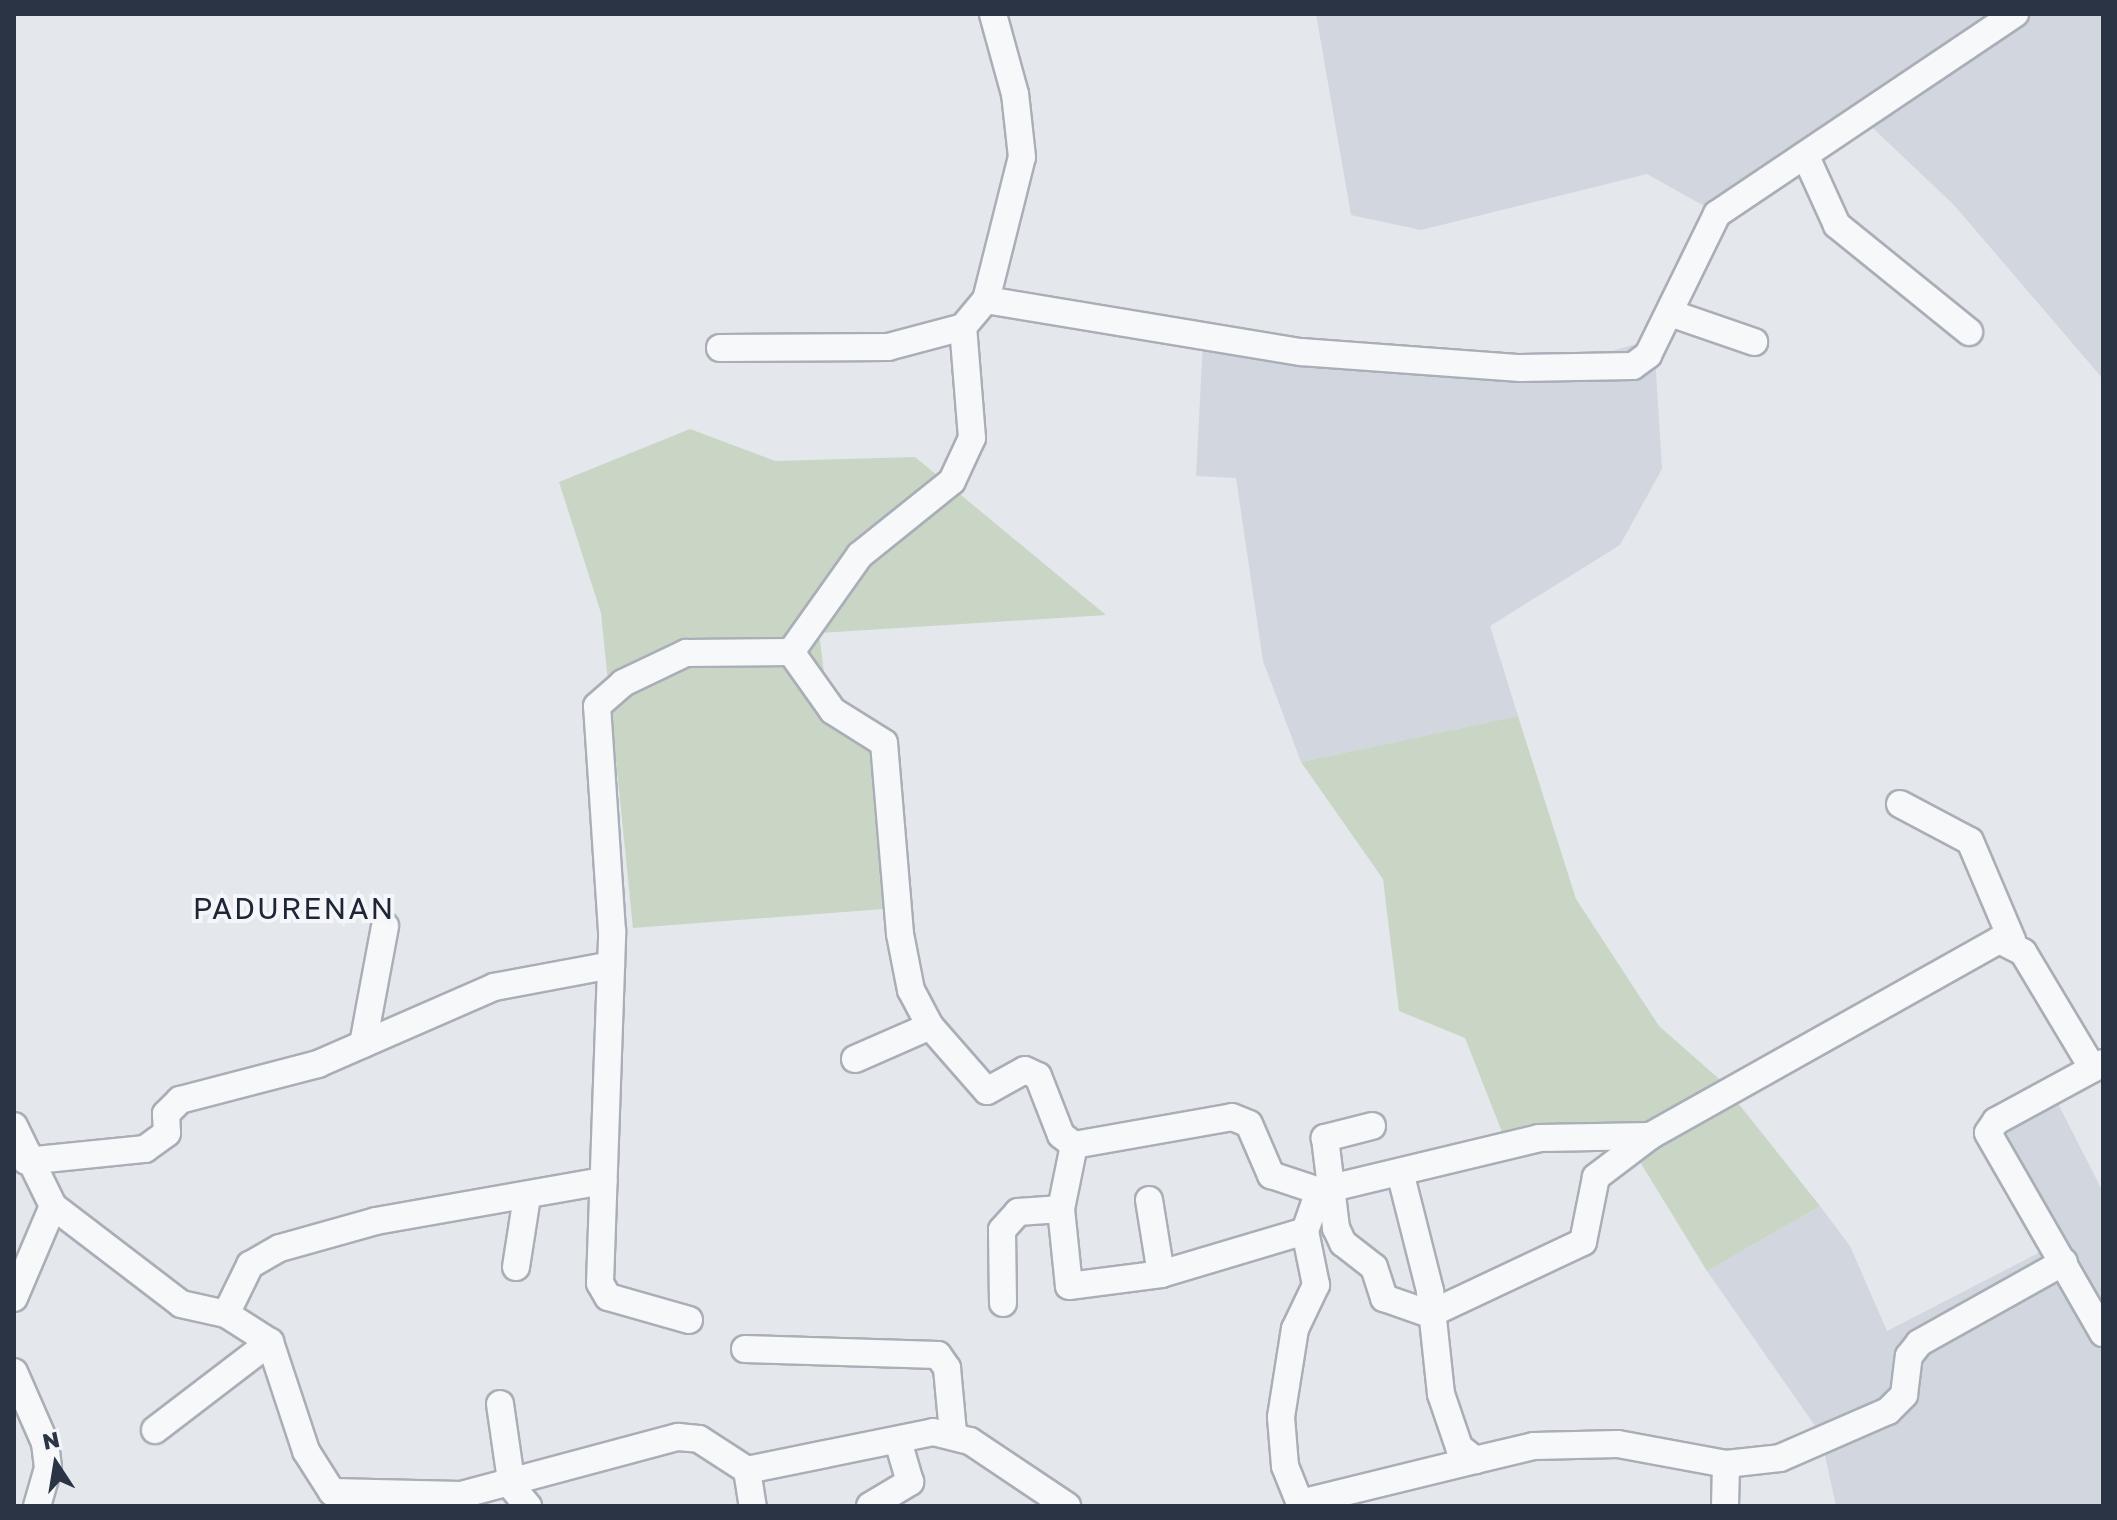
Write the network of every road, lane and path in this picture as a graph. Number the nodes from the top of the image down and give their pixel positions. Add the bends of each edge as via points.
1 (993, 14) edge
2 (2015, 14) edge
3 (1807, 159) junction
4 (986, 300) junction
5 (1670, 313) junction
6 (963, 327) junction
7 (1969, 332) dead end
8 (1754, 342) dead end
9 (720, 348) dead end
10 (791, 652) junction
11 (1900, 804) dead end
12 (385, 926) dead end
13 (2012, 940) junction
14 (611, 965) junction
15 (930, 1026) junction
16 (363, 1044) junction
17 (855, 1059) dead end
18 (2098, 1066) edge
19 (14, 1126) edge
20 (1372, 1126) dead end
21 (1650, 1136) junction
22 (1074, 1145) junction
23 (20, 1166) edge
24 (1401, 1176) junction
25 (604, 1181) junction
26 (1325, 1190) junction
27 (46, 1197) junction
28 (527, 1197) junction
29 (1149, 1200) dead end
30 (1061, 1209) junction
31 (1305, 1231) junction
32 (2064, 1262) junction
33 (516, 1267) dead end
34 (1161, 1274) junction
35 (14, 1298) edge
36 (1003, 1303) dead end
37 (226, 1314) junction
38 (1430, 1314) junction
39 (689, 1320) dead end
40 (2103, 1333) edge
41 (270, 1342) junction
42 (745, 1349) dead end
43 (14, 1372) edge
44 (500, 1404) dead end
45 (155, 1430) dead end
46 (953, 1433) junction
47 (898, 1441) junction
48 (1475, 1460) junction
49 (1726, 1464) junction
50 (747, 1470) junction
51 (520, 1496) edge
52 (410, 1502) edge
53 (1301, 1505) edge
54 (37, 1506) edge
55 (753, 1506) edge
56 (870, 1506) edge
57 (1067, 1506) edge
58 (1725, 1506) edge

1 - 4 street via 1015,94 1022,157
2 - 3 street
3 - 5 street via 1717,214
3 - 7 street via 1837,225
4 - 5 street via 1301,352 1520,368 1633,366 1648,355
4 - 6 street
5 - 8 street
6 - 9 street via 888,347
6 - 10 street via 972,438 952,481 860,555
10 - 14 street via 686,653 600,700
10 - 15 street via 833,711 884,743 900,934 911,990
11 - 13 street via 1970,841
12 - 16 street
13 - 18 street
13 - 21 street via 1979,948
14 - 16 street via 494,987
14 - 25 street
15 - 17 street
15 - 22 street via 987,1091 1022,1071 1038,1076 1061,1135
16 - 23 street via 318,1064 180,1100 166,1114 167,1133 145,1149
18 - 32 street via 1996,1121 1988,1133
19 - 23 street
20 - 26 street via 1325,1138
21 - 24 street via 1539,1138
21 - 38 street via 1596,1177 1583,1242
22 - 26 street via 1232,1117 1249,1124 1271,1175
22 - 30 street
23 - 27 street
24 - 26 street
24 - 38 street
25 - 28 street
25 - 39 street via 602,1291
26 - 31 street
26 - 38 street via 1343,1243 1374,1267 1384,1298
27 - 35 street
27 - 37 street via 173,1300
28 - 33 street
28 - 37 street via 376,1221 280,1248 250,1265
29 - 34 street
30 - 34 street via 1066,1284
30 - 36 street via 1018,1212 1002,1230
31 - 34 street
31 - 53 street via 1317,1274 1295,1329 1281,1434
32 - 40 street
32 - 49 street via 1919,1343 1909,1356 1904,1395 1888,1411 1780,1458
37 - 41 street
38 - 48 street via 1450,1423 1459,1447
41 - 45 street
41 - 52 street via 319,1478 332,1492
42 - 46 street via 938,1355 947,1368
43 - 54 street via 45,1443 48,1468
44 - 51 street
46 - 47 street
46 - 57 street
47 - 50 street
47 - 56 street via 910,1482
48 - 49 street via 1534,1446 1618,1444
48 - 53 street
49 - 58 street
50 - 51 street via 699,1439 678,1437
50 - 55 street
51 - 52 street

